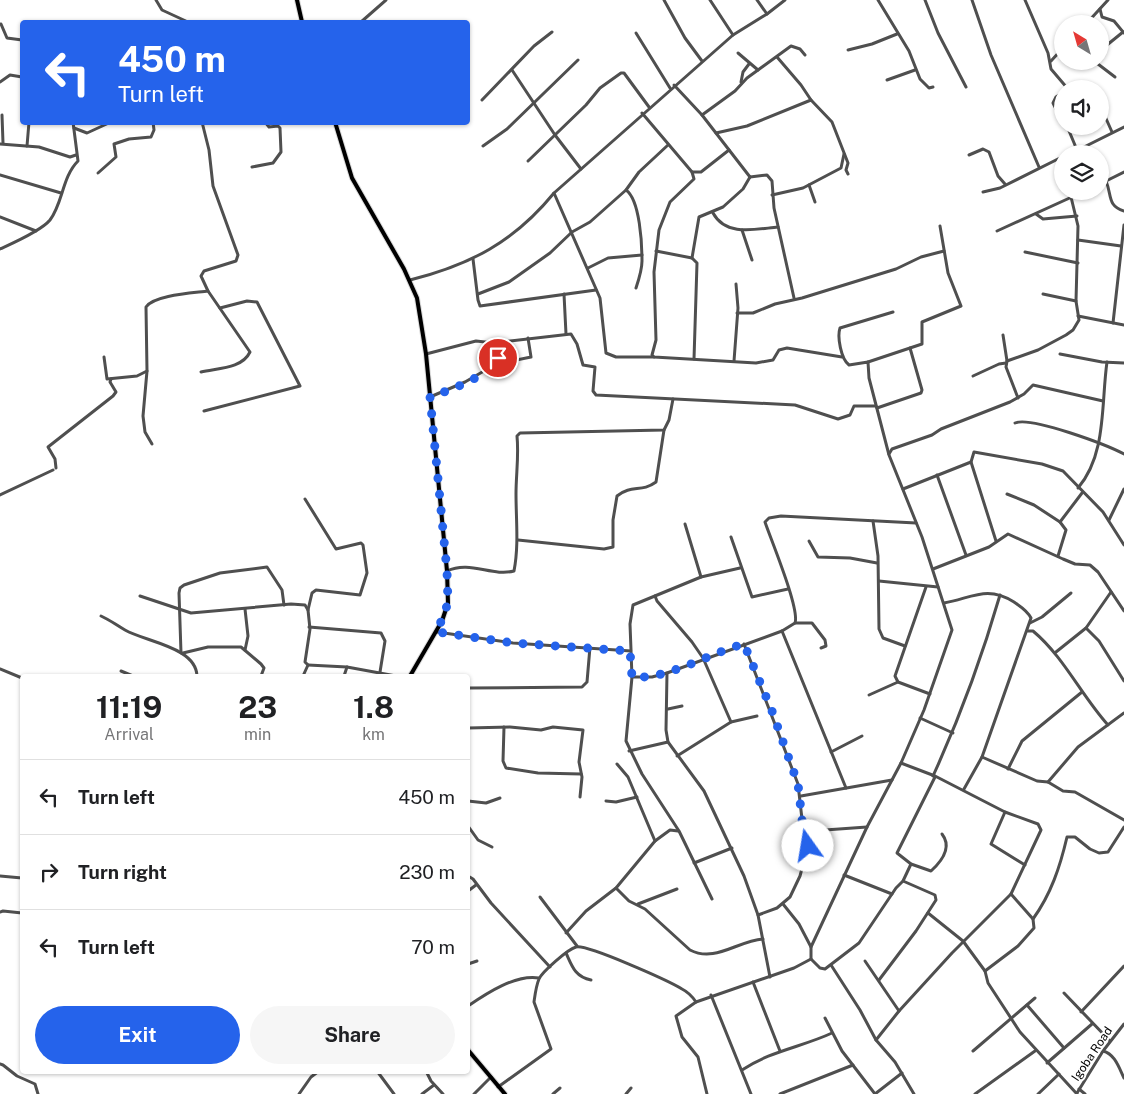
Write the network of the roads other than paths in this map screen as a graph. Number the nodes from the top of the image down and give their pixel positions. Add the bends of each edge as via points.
1 (156, 0) edge
2 (297, 0) edge
3 (386, 0) edge
4 (664, 0) edge
5 (710, 0) edge
6 (757, 0) edge
7 (785, 0) edge
8 (878, 0) edge
9 (925, 0) edge
10 (972, 0) edge
11 (1025, 0) edge
12 (1108, 0) edge
13 (1100, 9) junction
14 (767, 14) junction
15 (1094, 15) edge
16 (184, 20) edge
17 (302, 20) edge
18 (363, 20) edge
19 (2, 24) dead end
20 (552, 32) dead end
21 (1123, 32) edge
22 (636, 33) dead end
23 (897, 34) junction
24 (732, 35) junction
25 (20, 40) edge
26 (1109, 43) edge
27 (848, 50) dead end
28 (738, 53) dead end
29 (1048, 53) junction
30 (805, 55) dead end
31 (1054, 55) edge
32 (776, 57) junction
33 (1054, 58) edge
34 (578, 60) dead end
35 (1050, 61) junction
36 (702, 62) junction
37 (749, 64) junction
38 (512, 70) junction
39 (758, 70) junction
40 (915, 70) junction
41 (1105, 70) edge
42 (20, 76) edge
43 (1115, 78) dead end
44 (888, 80) dead end
45 (1058, 80) edge
46 (0, 82) edge
47 (741, 82) junction
48 (672, 87) junction
49 (934, 87) dead end
50 (966, 87) dead end
51 (482, 100) dead end
52 (811, 100) junction
53 (534, 102) junction
54 (649, 107) junction
55 (642, 114) junction
56 (2, 115) dead end
57 (702, 115) junction
58 (29, 125) edge
59 (74, 125) edge
60 (104, 125) edge
61 (153, 125) edge
62 (203, 125) edge
63 (267, 125) edge
64 (336, 125) edge
65 (1109, 126) edge
66 (1124, 127) edge
67 (74, 128) junction
68 (1112, 132) junction
69 (716, 133) junction
70 (555, 134) junction
71 (1, 144) edge
72 (668, 144) junction
73 (1087, 145) edge
74 (27, 146) junction
75 (483, 146) dead end
76 (729, 150) junction
77 (844, 153) junction
78 (76, 155) junction
79 (969, 155) dead end
80 (528, 161) dead end
81 (1054, 161) edge
82 (252, 167) dead end
83 (1039, 167) junction
84 (581, 169) junction
85 (692, 172) junction
86 (1124, 172) edge
87 (98, 173) dead end
88 (848, 174) dead end
89 (0, 175) edge
90 (750, 177) junction
91 (1109, 180) edge
92 (1006, 184) junction
93 (809, 185) junction
94 (626, 190) junction
95 (1109, 191) edge
96 (983, 192) dead end
97 (61, 193) junction
98 (554, 193) junction
99 (772, 195) junction
100 (1064, 200) edge
101 (1075, 200) edge
102 (815, 202) dead end
103 (1124, 211) edge
104 (713, 213) junction
105 (1036, 214) junction
106 (1077, 216) junction
107 (0, 217) edge
108 (1124, 225) edge
109 (940, 226) dead end
110 (778, 227) junction
111 (742, 230) junction
112 (36, 231) junction
113 (997, 231) dead end
114 (572, 232) junction
115 (1078, 240) junction
116 (1121, 246) junction
117 (0, 249) edge
118 (656, 251) junction
119 (944, 251) junction
120 (1025, 252) dead end
121 (642, 255) junction
122 (692, 258) junction
123 (473, 259) junction
124 (752, 260) dead end
125 (1078, 263) junction
126 (588, 268) junction
127 (410, 280) junction
128 (736, 284) dead end
129 (636, 288) dead end
130 (596, 290) junction
131 (208, 291) junction
132 (478, 294) junction
133 (564, 294) junction
134 (1043, 294) dead end
135 (794, 298) junction
136 (1076, 301) junction
137 (220, 308) junction
138 (894, 312) dead end
139 (737, 313) junction
140 (1078, 316) junction
141 (1113, 324) junction
142 (1124, 325) edge
143 (566, 334) junction
144 (1003, 335) dead end
145 (528, 338) junction
146 (494, 343) junction
147 (910, 347) junction
148 (426, 354) junction
149 (1060, 354) dead end
150 (104, 357) dead end
151 (654, 357) junction
152 (843, 357) junction
153 (694, 359) junction
154 (734, 360) junction
155 (868, 362) junction
156 (1007, 362) junction
157 (1107, 362) junction
158 (1124, 363) edge
159 (496, 364) junction
160 (147, 371) junction
161 (201, 372) dead end
162 (972, 376) dead end
163 (111, 379) junction
164 (430, 397) junction
165 (1018, 398) junction
166 (673, 399) junction
167 (1102, 401) junction
168 (876, 407) junction
169 (204, 411) dead end
170 (1016, 423) dead end
171 (664, 430) junction
172 (1098, 442) junction
173 (152, 444) dead end
174 (1124, 454) edge
175 (889, 455) junction
176 (971, 462) junction
177 (937, 475) junction
178 (1078, 488) junction
179 (903, 489) junction
180 (1124, 489) edge
181 (1082, 493) junction
182 (1007, 494) dead end
183 (0, 495) edge
184 (305, 499) dead end
185 (1109, 520) junction
186 (872, 521) junction
187 (1060, 522) junction
188 (916, 523) junction
189 (686, 524) dead end
190 (994, 535) junction
191 (731, 537) dead end
192 (1001, 537) junction
193 (518, 540) junction
194 (809, 541) dead end
195 (996, 541) junction
196 (1124, 544) edge
197 (966, 555) junction
198 (1058, 556) junction
199 (877, 563) junction
200 (740, 568) junction
201 (933, 569) junction
202 (447, 571) junction
203 (702, 577) junction
204 (879, 581) junction
205 (926, 587) junction
206 (938, 587) junction
207 (788, 589) junction
208 (1111, 592) junction
209 (1071, 593) dead end
210 (1000, 595) junction
211 (140, 596) dead end
212 (656, 596) junction
213 (944, 603) junction
214 (284, 605) junction
215 (245, 609) junction
216 (178, 610) junction
217 (308, 610) junction
218 (1124, 611) edge
219 (101, 616) dead end
220 (795, 623) junction
221 (1030, 623) junction
222 (309, 627) junction
223 (1086, 628) junction
224 (782, 631) junction
225 (1028, 631) junction
226 (437, 632) junction
227 (744, 644) junction
228 (905, 646) junction
229 (590, 648) junction
230 (821, 648) dead end
231 (246, 650) junction
232 (630, 651) junction
233 (1056, 652) junction
234 (182, 653) junction
235 (704, 658) junction
236 (308, 665) junction
237 (347, 667) junction
238 (0, 669) edge
239 (121, 671) dead end
240 (380, 672) junction
241 (666, 673) junction
242 (128, 674) edge
243 (197, 674) edge
244 (262, 674) edge
245 (304, 674) edge
246 (345, 674) edge
247 (388, 674) edge
248 (412, 674) edge
249 (20, 677) edge
250 (632, 677) junction
251 (1124, 681) edge
252 (898, 682) junction
253 (470, 688) edge
254 (1082, 692) junction
255 (930, 694) junction
256 (869, 695) dead end
257 (682, 706) dead end
258 (668, 709) junction
259 (1124, 713) edge
260 (757, 716) dead end
261 (920, 718) junction
262 (730, 722) junction
263 (1108, 725) junction
264 (504, 727) junction
265 (470, 728) edge
266 (953, 733) junction
267 (862, 736) dead end
268 (668, 742) junction
269 (629, 751) junction
270 (831, 752) junction
271 (676, 756) junction
272 (982, 757) junction
273 (901, 763) junction
274 (617, 764) dead end
275 (1008, 769) junction
276 (580, 774) junction
277 (934, 776) junction
278 (892, 780) junction
279 (1048, 782) junction
280 (846, 788) junction
281 (964, 790) junction
282 (801, 796) junction
283 (580, 797) dead end
284 (637, 797) junction
285 (500, 798) dead end
286 (470, 801) edge
287 (606, 802) dead end
288 (1005, 812) junction
289 (1124, 820) edge
290 (674, 824) junction
291 (867, 827) junction
292 (1124, 827) edge
293 (470, 829) edge
294 (670, 830) junction
295 (679, 831) junction
296 (942, 834) dead end
297 (806, 836) junction
298 (655, 842) junction
299 (492, 847) dead end
300 (732, 848) junction
301 (694, 863) junction
302 (910, 864) junction
303 (1025, 865) junction
304 (844, 874) junction
305 (0, 876) edge
306 (20, 878) edge
307 (470, 878) edge
308 (903, 881) junction
309 (476, 885) junction
310 (616, 888) junction
311 (676, 889) dead end
312 (470, 890) edge
313 (892, 894) junction
314 (1011, 894) junction
315 (540, 897) dead end
316 (712, 899) dead end
317 (638, 904) junction
318 (783, 904) junction
319 (0, 912) edge
320 (20, 913) edge
321 (928, 913) junction
322 (758, 915) junction
323 (1033, 919) junction
324 (566, 933) junction
325 (763, 939) junction
326 (963, 941) junction
327 (577, 946) junction
328 (811, 948) junction
329 (566, 953) junction
330 (811, 959) junction
331 (477, 961) dead end
332 (865, 961) dead end
333 (470, 963) edge
334 (832, 965) junction
335 (1124, 966) edge
336 (550, 967) junction
337 (985, 971) junction
338 (770, 977) junction
339 (539, 978) junction
340 (590, 980) dead end
341 (879, 980) junction
342 (753, 982) junction
343 (1064, 993) dead end
344 (711, 995) junction
345 (1035, 998) dead end
346 (696, 1002) junction
347 (470, 1005) edge
348 (1027, 1005) junction
349 (899, 1011) junction
350 (1081, 1012) junction
351 (825, 1018) dead end
352 (1010, 1018) junction
353 (1092, 1024) junction
354 (1124, 1024) edge
355 (832, 1032) junction
356 (876, 1040) junction
357 (1110, 1042) junction
358 (1064, 1049) junction
359 (780, 1051) junction
360 (973, 1051) dead end
361 (1103, 1051) junction
362 (470, 1052) edge
363 (1036, 1052) junction
364 (1047, 1063) junction
365 (0, 1064) edge
366 (853, 1065) junction
367 (742, 1070) junction
368 (902, 1073) junction
369 (316, 1074) edge
370 (379, 1074) edge
371 (428, 1074) edge
372 (1059, 1074) junction
373 (491, 1077) junction
374 (1124, 1077) edge
375 (434, 1085) junction
376 (498, 1087) junction
377 (560, 1088) dead end
378 (631, 1088) dead end
379 (1079, 1089) junction
380 (38, 1094) edge
381 (299, 1094) edge
382 (394, 1094) edge
383 (422, 1094) edge
384 (443, 1094) edge
385 (474, 1094) edge
386 (505, 1094) edge
387 (554, 1094) edge
388 (626, 1094) edge
389 (707, 1094) edge
390 (751, 1094) edge
391 (780, 1094) edge
392 (875, 1094) edge
393 (914, 1094) edge
394 (975, 1094) edge
395 (1038, 1094) edge
396 (1076, 1094) edge
397 (1085, 1094) edge

1 - 16 street via 162,10
2 - 17 main road
3 - 18 street
4 - 36 street
5 - 24 street
6 - 14 street
7 - 14 street
8 - 23 street
9 - 50 street
10 - 83 street via 991,55
11 - 29 street
12 - 13 street
13 - 15 street
13 - 21 street via 1102,17 1114,22
14 - 24 street
19 - 25 street via 7,38
20 - 38 street
21 - 26 street
22 - 48 street
23 - 27 street
23 - 40 street via 909,51
24 - 36 street
28 - 37 street
29 - 31 street
29 - 35 street
30 - 32 street via 791,46
32 - 39 street
32 - 52 street
33 - 35 street
34 - 53 street
35 - 45 street
36 - 48 street
37 - 39 street
37 - 47 street
38 - 51 street
38 - 53 street
39 - 47 street
40 - 44 street
40 - 49 street via 924,85
41 - 43 street
42 - 46 street via 10,75
47 - 57 street via 735,92
48 - 54 street
48 - 57 street
52 - 69 street via 747,126
52 - 77 street via 832,122
53 - 70 street
53 - 75 street
54 - 55 street
54 - 70 street via 621,72 600,88
55 - 72 street
55 - 84 street
56 - 71 street
57 - 69 street
58 - 74 street
59 - 67 street
60 - 67 street via 87,133
61 - 87 street via 150,137 114,144 116,157
62 - 131 street via 213,186 238,255 236,261 202,273
63 - 82 street via 280,128 281,152 273,163
64 - 127 main road via 358,189
65 - 68 street
66 - 68 street
67 - 78 street
68 - 73 street
69 - 76 street
70 - 80 street
70 - 84 street
71 - 74 street
72 - 85 street
72 - 94 street via 638,172
74 - 78 street via 70,157
76 - 85 street via 701,172
76 - 90 street
77 - 88 street
77 - 93 street via 841,168
78 - 97 street via 78,161
79 - 92 street via 983,150 989,152 998,176
81 - 83 street
83 - 92 street
84 - 98 street
85 - 118 street via 694,179 670,202 659,230
86 - 91 street
89 - 97 street
90 - 99 street via 770,177
90 - 104 street via 743,189
92 - 96 street
93 - 99 street
93 - 102 street
94 - 114 street via 590,222
94 - 121 street via 632,197 638,218
95 - 103 street via 1116,209
97 - 112 street via 51,219
98 - 114 street
98 - 123 street via 539,212 515,233
99 - 110 street
100 - 105 street
101 - 106 street
104 - 111 street via 729,228
104 - 122 street via 699,217
105 - 106 street via 1043,219
105 - 113 street
106 - 115 street
107 - 112 street
108 - 116 street
109 - 119 street
110 - 111 street
110 - 135 street
111 - 124 street
112 - 117 street
114 - 126 street
114 - 132 street via 509,282
115 - 116 street
115 - 125 street
116 - 141 street
118 - 122 street
118 - 151 street
119 - 135 street via 896,269
119 - 147 street via 948,273 961,306 922,322 924,342
120 - 125 street
121 - 126 street via 608,258
121 - 129 street via 642,269
122 - 153 street via 697,263
123 - 127 street
123 - 132 street
125 - 136 street
126 - 130 street
127 - 148 main road via 417,298
128 - 139 street
130 - 133 street
130 - 151 street via 603,316 606,353 616,357
131 - 137 street
131 - 160 street via 148,304
132 - 133 street via 479,304 484,307
133 - 143 street
134 - 136 street
135 - 139 street via 753,314
136 - 140 street
137 - 161 street via 250,352 244,362
137 - 169 street via 257,302 300,386
138 - 152 street via 840,328 838,333
139 - 154 street
140 - 141 street
140 - 156 street via 1073,330 1066,335
141 - 142 street
143 - 145 street
143 - 166 street via 574,337 583,365 595,367 595,395
144 - 156 street
145 - 146 street
145 - 159 street via 532,358
146 - 148 street via 476,341
146 - 159 street via 498,358
147 - 155 street
147 - 168 street via 921,393
148 - 164 main road
149 - 157 street
150 - 163 street via 106,376
151 - 153 street
152 - 154 street via 787,348 779,350 773,360 756,363
152 - 155 street via 849,366
153 - 154 street
155 - 168 street
156 - 162 street
156 - 165 street
157 - 158 street
157 - 167 street
159 - 164 street
160 - 163 street via 137,376
160 - 173 street via 144,429
163 - 183 street via 116,392 114,396 48,447 55,459 55,469
164 - 202 main road
165 - 167 street via 1032,386
165 - 175 street via 892,449
166 - 168 street via 795,405 838,419 850,415 854,406
166 - 171 street
167 - 172 street
168 - 175 street
170 - 172 street via 1029,421
171 - 193 street via 656,482 648,488 626,488 617,496 613,547 604,549
171 - 193 street via 520,432 517,436
172 - 174 street
172 - 178 street via 1084,481
175 - 179 street
176 - 177 street
176 - 178 street via 972,453 976,451 1042,464 1063,471
176 - 190 street
177 - 179 street
177 - 197 street
178 - 181 street
179 - 188 street
180 - 185 street
181 - 185 street
181 - 187 street
182 - 187 street via 1034,505
184 - 217 street via 336,549 363,545 367,573 360,595 316,590 312,593
185 - 196 street
186 - 188 street
186 - 199 street
186 - 207 street via 793,516 769,518 765,522
187 - 198 street via 1066,530
188 - 201 street
189 - 203 street
190 - 192 street
190 - 195 street
191 - 200 street
192 - 195 street
192 - 198 street via 1008,534
193 - 202 street via 514,571 506,573 459,566
194 - 199 street via 818,557
195 - 197 street
197 - 201 street
198 - 208 street via 1075,564 1090,565
199 - 204 street
200 - 203 street
200 - 207 street via 752,597
201 - 206 street
202 - 226 main road via 448,603
203 - 212 street
204 - 205 street
204 - 228 street via 881,635
205 - 206 street
205 - 228 street
206 - 213 street
207 - 220 street via 797,617
208 - 218 street
208 - 223 street
209 - 221 street
210 - 213 street via 982,593
210 - 221 street via 1023,608
210 - 266 street via 977,671
211 - 216 street
212 - 232 street via 634,605
212 - 235 street
213 - 255 street via 952,630
214 - 215 street
214 - 216 street via 282,590 270,569 262,567 209,575 184,585 180,588
214 - 217 street via 301,604
215 - 216 street via 191,613
215 - 231 street
216 - 234 street
217 - 222 street
219 - 234 street via 124,630
220 - 224 street
220 - 230 street via 812,623 825,640 826,646
221 - 225 street
222 - 236 street via 304,662
222 - 240 street via 381,633 384,641
223 - 233 street
223 - 251 street via 1099,641
224 - 227 street
224 - 270 street
225 - 233 street via 1033,630
225 - 272 street
226 - 229 street via 507,642
226 - 248 main road
227 - 235 street
227 - 282 street via 778,726
228 - 252 street via 895,676
229 - 232 street
229 - 253 street via 587,682 582,687
231 - 234 street via 239,646 208,647
231 - 244 street via 264,668
232 - 250 street
233 - 254 street
234 - 243 street via 195,664
235 - 241 street
235 - 262 street
236 - 237 street
236 - 245 street
237 - 240 street
237 - 246 street
238 - 249 street
239 - 242 street
240 - 247 street
241 - 250 street
241 - 258 street
250 - 269 street via 626,734
252 - 255 street
252 - 256 street
254 - 263 street
254 - 275 street via 1022,741
255 - 261 street
257 - 258 street
258 - 268 street
259 - 263 street
260 - 262 street
261 - 266 street
261 - 273 street
262 - 271 street
263 - 279 street via 1072,753
264 - 265 street
264 - 276 street via 503,761 506,768
264 - 276 street via 583,730
266 - 277 street
267 - 270 street
268 - 269 street
268 - 271 street
269 - 290 street
270 - 280 street
271 - 300 street via 704,791
272 - 275 street
272 - 281 street
273 - 277 street
273 - 278 street
274 - 284 street via 628,777
275 - 279 street
276 - 283 street
277 - 281 street
277 - 302 street via 897,854
278 - 280 street
278 - 291 street
279 - 289 street via 1063,791 1076,792
280 - 282 street
281 - 288 street
282 - 297 street
284 - 287 street
284 - 298 street
285 - 286 street via 486,803
288 - 303 street via 991,844
288 - 303 street via 1041,827
290 - 294 street
290 - 295 street
291 - 297 street via 825,830
291 - 304 street
292 - 323 street via 1108,852 1096,852 1075,836 1067,837 1048,897
293 - 299 street via 478,840
294 - 295 street
294 - 298 street
295 - 301 street
296 - 302 street via 947,848 932,870
297 - 318 street via 808,846 800,876 793,893
298 - 310 street
300 - 301 street
300 - 322 street
301 - 316 street
302 - 308 street
303 - 314 street
304 - 313 street
304 - 328 street
305 - 306 street
307 - 309 street
308 - 313 street
308 - 321 street via 935,895 936,900
309 - 312 street
309 - 336 street
310 - 317 street via 629,901
310 - 324 street
311 - 317 street
313 - 334 street via 855,947
314 - 323 street
314 - 326 street
315 - 324 street
317 - 325 street via 699,955
318 - 322 street
318 - 328 street via 799,924
319 - 320 street
321 - 326 street
321 - 341 street
322 - 325 street
323 - 337 street via 1035,926 1028,936
324 - 327 street
325 - 338 street
326 - 337 street
326 - 349 street
327 - 329 street
327 - 346 street via 592,949 678,986
328 - 330 street
329 - 336 street
329 - 340 street via 575,973
330 - 334 street via 822,970
330 - 338 street
331 - 333 street
332 - 341 street
334 - 356 street
335 - 350 street
336 - 339 street
337 - 352 street via 988,984
338 - 342 street
339 - 347 street via 518,980
339 - 376 street via 534,1002 551,1049
341 - 349 street
342 - 344 street
342 - 359 street
343 - 350 street
344 - 346 street
344 - 367 street
345 - 348 street
346 - 389 street via 676,1016 682,1037 698,1057
348 - 352 street
348 - 358 street
349 - 356 street
350 - 353 street
351 - 355 street
352 - 360 street
352 - 363 street
353 - 357 street
353 - 358 street
354 - 357 street, Igoba Road
355 - 359 street via 808,1044
355 - 366 street
356 - 368 street
357 - 361 street, Igoba Road
358 - 364 street
359 - 367 street
361 - 374 street via 1109,1052
361 - 379 street, Igoba Road
362 - 373 main road
363 - 364 street
363 - 394 street
364 - 372 street
365 - 380 street via 35,1084
366 - 391 street
366 - 392 street
367 - 390 street
368 - 392 street
368 - 393 street
369 - 381 street
370 - 382 street
371 - 375 street
372 - 395 street
372 - 396 street
373 - 376 main road
373 - 385 street
375 - 383 street
375 - 384 street
376 - 386 main road
377 - 387 street
378 - 388 street
379 - 396 street, Igoba Road
379 - 397 street

